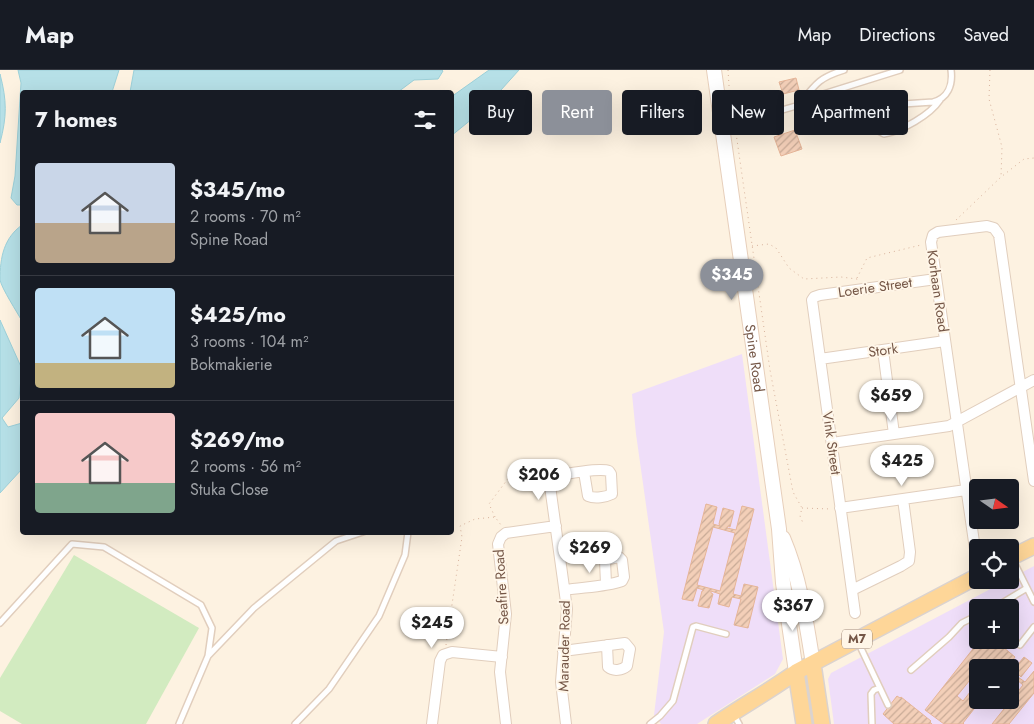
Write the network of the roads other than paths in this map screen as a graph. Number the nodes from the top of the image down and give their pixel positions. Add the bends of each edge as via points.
1 (714, 70) edge
2 (844, 70) edge
3 (900, 70) edge
4 (946, 70) edge
5 (951, 70) edge
6 (952, 78) junction
7 (717, 90) edge
8 (810, 90) edge
9 (836, 90) edge
10 (941, 100) junction
11 (908, 104) edge
12 (908, 125) edge
13 (723, 135) edge
14 (936, 279) junction
15 (814, 297) joint
16 (945, 341) junction
17 (882, 350) junction
18 (820, 359) junction
19 (1034, 380) edge
20 (1020, 388) junction
21 (956, 422) junction
22 (894, 434) junction
23 (832, 443) junction
24 (584, 472) dead end
25 (1034, 481) edge
26 (966, 490) junction
27 (903, 499) junction
28 (840, 508) junction
29 (556, 526) junction
30 (779, 529) junction
31 (354, 535) edge
32 (408, 535) edge
33 (973, 539) edge
34 (1034, 546) edge
35 (1019, 554) edge
36 (1019, 574) edge
37 (969, 581) edge
38 (606, 584) dead end
39 (1026, 588) junction
40 (564, 590) junction
41 (852, 590) junction
42 (1008, 599) edge
43 (1034, 602) edge
44 (855, 613) dead end
45 (969, 620) edge
46 (0, 623) edge
47 (1034, 627) edge
48 (726, 634) dead end
49 (856, 640) junction
50 (606, 645) dead end
51 (1020, 645) dead end
52 (563, 651) junction
53 (208, 656) junction
54 (502, 657) junction
55 (813, 664) junction
56 (911, 670) dead end
57 (796, 672) junction
58 (880, 688) junction
59 (888, 705) dead end
60 (727, 721) edge
61 (179, 724) edge
62 (295, 724) edge
63 (432, 724) edge
64 (506, 724) edge
65 (566, 724) edge
66 (650, 724) edge
67 (804, 724) edge
68 (822, 724) edge
69 (872, 724) edge

1 - 7 main road, Spine Road
2 - 8 lane via 816,82
3 - 9 lane
4 - 6 lane
5 - 6 lane
6 - 10 lane
10 - 11 lane
10 - 12 lane via 934,109
13 - 30 main road, Spine Road
14 - 15 street, Loerie Street
14 - 16 street, Korhaan Road
14 - 20 street, Korhaan Road via 933,235 987,226 998,232
15 - 18 street, Vink Street
16 - 17 street, Stork
16 - 21 street, Korhaan Road
17 - 18 street, Stork
17 - 22 street
18 - 23 street, Vink Street
19 - 20 street
20 - 21 street
20 - 25 street
21 - 22 street via 941,428
21 - 26 street, Korhaan Road
22 - 23 street
23 - 28 street, Vink Street
24 - 29 street, Marauder Road via 555,478 550,489
26 - 27 street
26 - 33 street, Korhaan Road
27 - 28 street
27 - 41 street via 909,561
28 - 41 street, Vink Street
29 - 40 street, Marauder Road
29 - 54 street, Seafire Road via 506,533 500,539 497,548 506,614
30 - 55 main road, Spine Road via 802,597
30 - 57 main road, Spine Road
31 - 53 lane via 336,541 254,608
32 - 62 lane via 405,555 379,616 329,689
34 - 35 main road
36 - 39 lane
37 - 49 main road, M7
38 - 40 street
39 - 42 lane
39 - 43 lane
40 - 52 street, Marauder Road via 567,615
41 - 44 street, Vink Street
45 - 56 lane
46 - 53 lane via 72,544 104,547 201,605 212,628
47 - 51 lane
48 - 66 lane via 693,627 674,701
49 - 55 main road, M7
49 - 58 lane
50 - 52 street
52 - 65 street, Marauder Road via 560,682
53 - 61 lane
54 - 63 street via 445,653 440,659
54 - 64 street, Seafire Road via 500,681
55 - 57 main road, M7
55 - 68 main road, Spine Road
57 - 60 main road, M7
57 - 67 main road, Spine Road
58 - 59 lane
58 - 69 lane via 871,694

